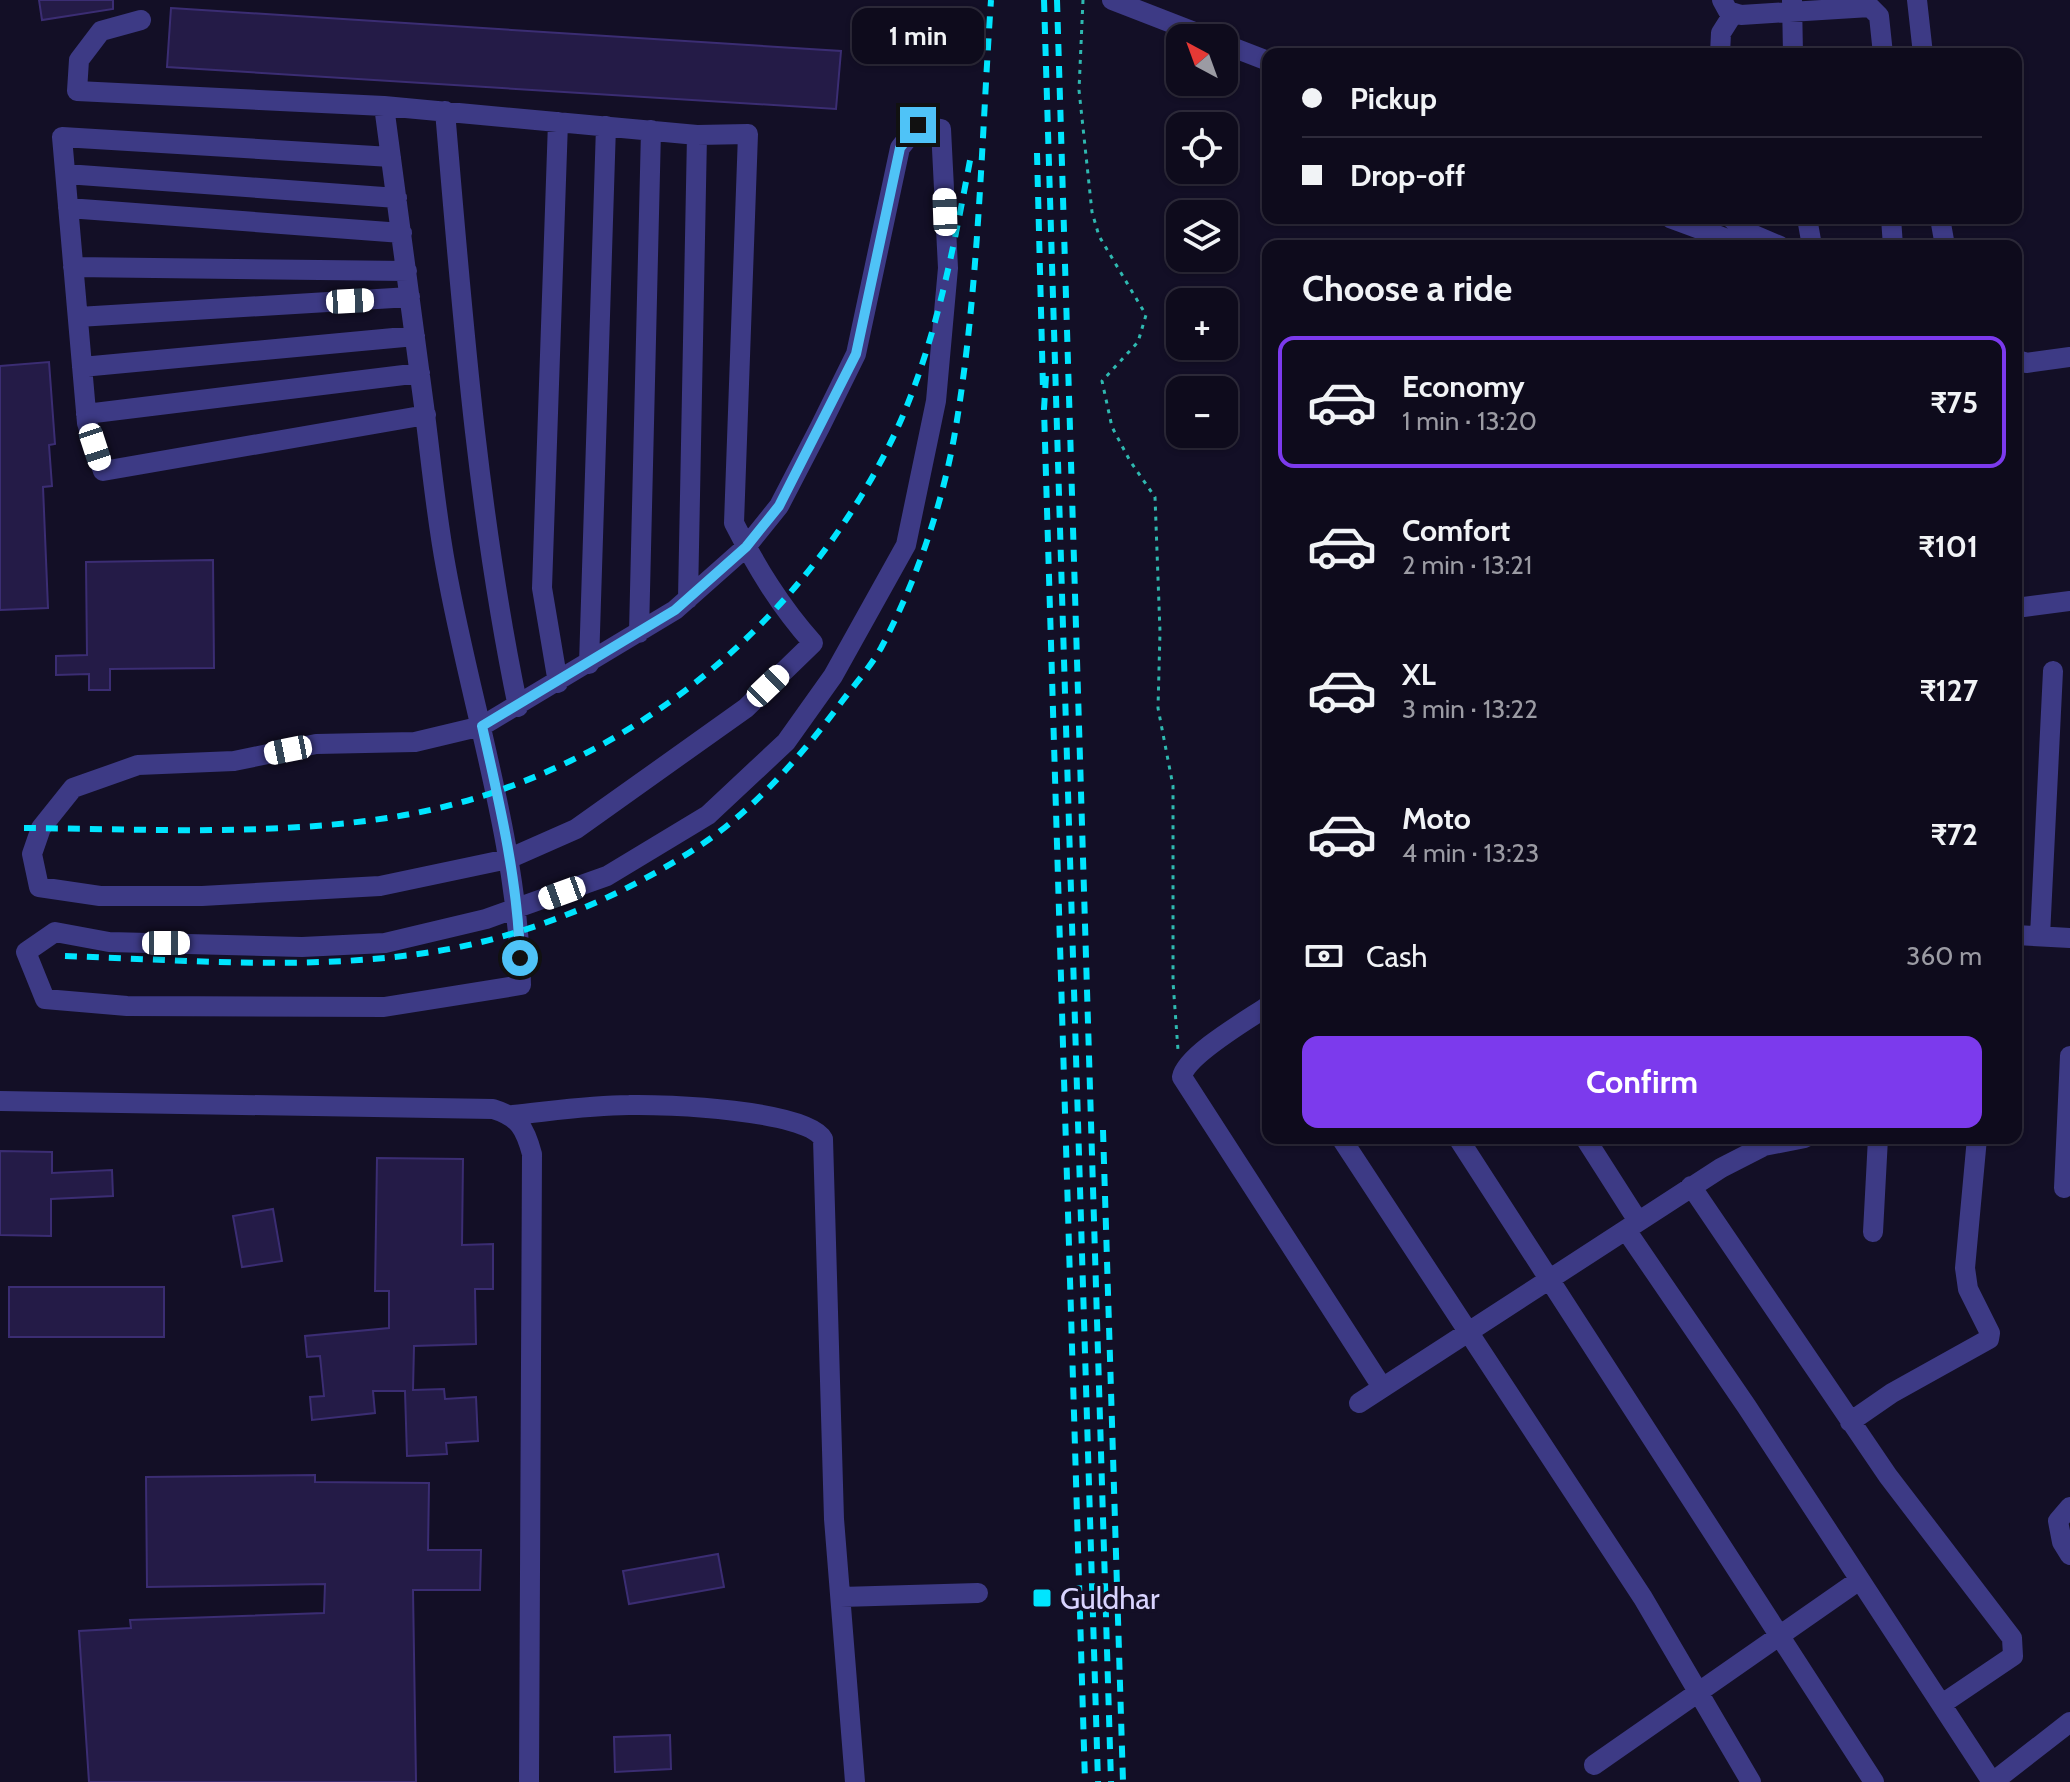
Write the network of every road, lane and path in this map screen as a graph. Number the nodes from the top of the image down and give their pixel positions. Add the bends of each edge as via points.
1 (1083, 0) edge
2 (1112, 0) edge
3 (1917, 0) edge
4 (1864, 3) edge
5 (1792, 6) edge
6 (1727, 7) edge
7 (141, 20) dead end
8 (1174, 24) edge
9 (1720, 48) edge
10 (1793, 48) edge
11 (1882, 48) edge
12 (1922, 48) edge
13 (1238, 49) edge
14 (1262, 59) edge
15 (384, 106) junction
16 (445, 111) junction
17 (558, 122) junction
18 (606, 126) junction
19 (651, 130) junction
20 (697, 135) junction
21 (391, 157) junction
22 (66, 174) junction
23 (397, 198) junction
24 (68, 208) junction
25 (1686, 224) edge
26 (1736, 224) edge
27 (402, 233) junction
28 (1730, 240) edge
29 (1767, 240) edge
30 (73, 267) junction
31 (407, 271) junction
32 (410, 297) junction
33 (78, 317) junction
34 (415, 336) junction
35 (2070, 357) edge
36 (2022, 361) edge
37 (82, 367) junction
38 (420, 373) junction
39 (86, 414) junction
40 (426, 415) junction
41 (746, 547) junction
42 (688, 599) junction
43 (2070, 601) edge
44 (2022, 607) edge
45 (639, 633) junction
46 (589, 664) junction
47 (2053, 671) dead end
48 (558, 683) junction
49 (518, 707) junction
50 (482, 726) junction
51 (508, 859) junction
52 (516, 910) junction
53 (2022, 935) edge
54 (2040, 936) junction
55 (2070, 938) edge
56 (1262, 1017) edge
57 (2070, 1056) edge
58 (1185, 1068) junction
59 (0, 1101) edge
60 (513, 1115) junction
61 (1345, 1144) edge
62 (1462, 1144) edge
63 (1588, 1144) edge
64 (1774, 1144) edge
65 (1878, 1144) edge
66 (1976, 1144) edge
67 (1691, 1186) junction
68 (2064, 1188) dead end
69 (1632, 1225) junction
70 (1873, 1232) dead end
71 (1551, 1281) junction
72 (1467, 1335) junction
73 (1382, 1387) junction
74 (1359, 1403) dead end
75 (1850, 1422) junction
76 (2070, 1507) edge
77 (2070, 1555) edge
78 (1858, 1581) junction
79 (978, 1593) dead end
80 (841, 1597) junction
81 (1779, 1633) junction
82 (1698, 1691) junction
83 (1942, 1704) junction
84 (2070, 1722) edge
85 (1594, 1765) dead end
86 (529, 1782) edge
87 (855, 1782) edge
88 (1751, 1782) edge
89 (1874, 1782) edge
90 (1992, 1782) edge

1 - 58 path via 1079,90 1092,212 1099,236 1146,315 1138,342 1102,381 1112,427 1155,497 1158,708 1173,786 1173,982 1177,1046
2 - 8 street
3 - 12 street
4 - 5 street
4 - 11 street via 1879,16
5 - 6 street
5 - 10 street
6 - 9 street
7 - 15 street via 101,31 79,60 77,91
13 - 14 street
15 - 16 street
15 - 21 street
16 - 17 street
16 - 49 street via 469,388
17 - 18 street
17 - 48 street via 542,588
18 - 19 street
18 - 46 street
19 - 20 street
19 - 45 street
20 - 41 street via 748,134 734,523
20 - 42 street
21 - 22 street via 62,137
21 - 23 street
22 - 23 street
22 - 24 street
23 - 27 street
24 - 27 street
24 - 30 street
25 - 28 street
26 - 29 street
27 - 31 street
30 - 31 street
30 - 33 street
31 - 32 street
32 - 33 street
32 - 34 street
33 - 37 street
34 - 37 street
34 - 38 street
35 - 36 street
37 - 39 street
38 - 39 street
38 - 40 street
39 - 40 street via 103,471
40 - 50 street via 446,568
41 - 42 street
41 - 51 street via 778,604 813,643 746,708 576,829
41 - 52 street via 779,506 856,354 900,148 918,125 941,129 948,268 936,401 906,545 833,676 786,742 708,815 607,876
42 - 45 street
43 - 44 street
45 - 46 street
46 - 48 street
47 - 54 street
48 - 49 street
49 - 50 street
50 - 51 street
50 - 51 street via 415,742 316,744 234,761 138,765 73,788 41,828 32,854 39,887 100,896 380,886
51 - 52 street
52 - 52 street via 521,985 384,1007 127,1006 45,999 26,952 55,932 109,942 302,947 385,943
53 - 54 street
54 - 55 street
56 - 58 street
57 - 68 street
58 - 73 street via 1186,1085
59 - 60 street via 493,1109
60 - 80 street via 678,1106 767,1115 820,1132
60 - 86 street via 526,1130 532,1154
61 - 72 street
62 - 71 street
63 - 69 street
64 - 67 street
65 - 70 street
66 - 75 street via 1965,1268 1989,1339
67 - 69 street
67 - 75 street
69 - 71 street
69 - 78 street
71 - 72 street
71 - 81 street
72 - 73 street
72 - 82 street via 1626,1572
73 - 74 street
75 - 83 street via 2015,1647 2003,1665
76 - 77 street via 2058,1521
78 - 81 street
78 - 83 street
79 - 80 street
80 - 87 street
81 - 82 street
81 - 89 street
82 - 85 street
82 - 88 street
83 - 90 street
84 - 90 street

